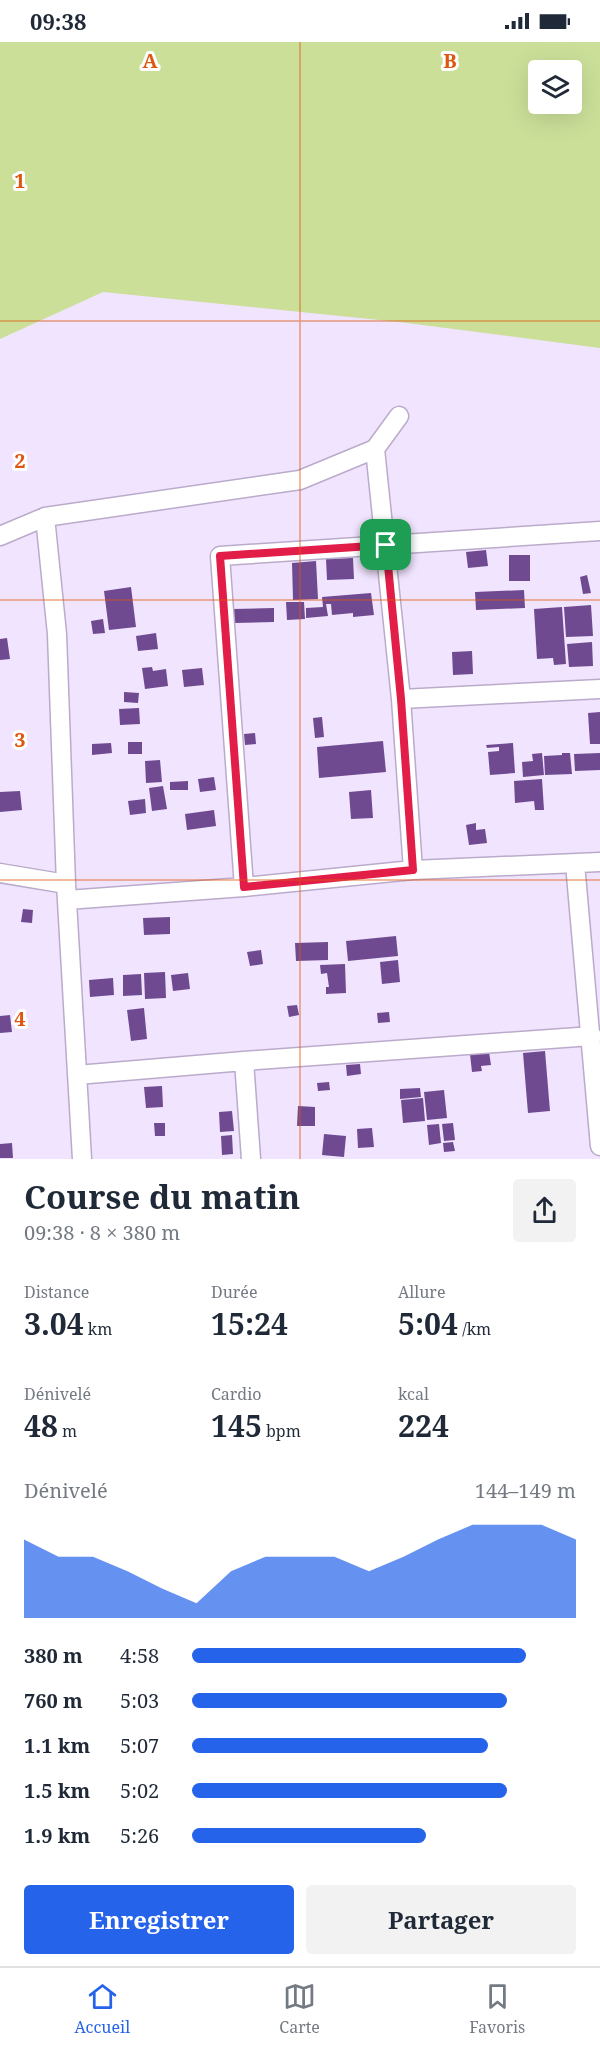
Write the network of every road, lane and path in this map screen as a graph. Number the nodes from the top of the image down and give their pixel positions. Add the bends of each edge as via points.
1 (399, 416) dead end
2 (375, 449) junction
3 (45, 517) junction
4 (600, 531) edge
5 (0, 536) edge
6 (386, 545) junction
7 (600, 689) edge
8 (401, 699) junction
9 (600, 862) edge
10 (575, 864) junction
11 (413, 870) junction
12 (0, 873) edge
13 (244, 887) junction
14 (67, 892) junction
15 (592, 1036) junction
16 (244, 1061) junction
17 (76, 1075) junction
18 (600, 1146) edge
19 (82, 1159) edge
20 (251, 1159) edge

1 - 2 street
2 - 3 street via 300,480
2 - 6 street
3 - 5 street
3 - 14 street via 57,634
4 - 6 street
6 - 8 street
6 - 13 street via 220,556
7 - 8 street
8 - 11 street
9 - 10 street
10 - 11 street
10 - 15 street
11 - 13 street
12 - 14 street
13 - 14 street
14 - 17 street
15 - 16 street
15 - 18 street
16 - 17 street
16 - 20 street
17 - 19 street

